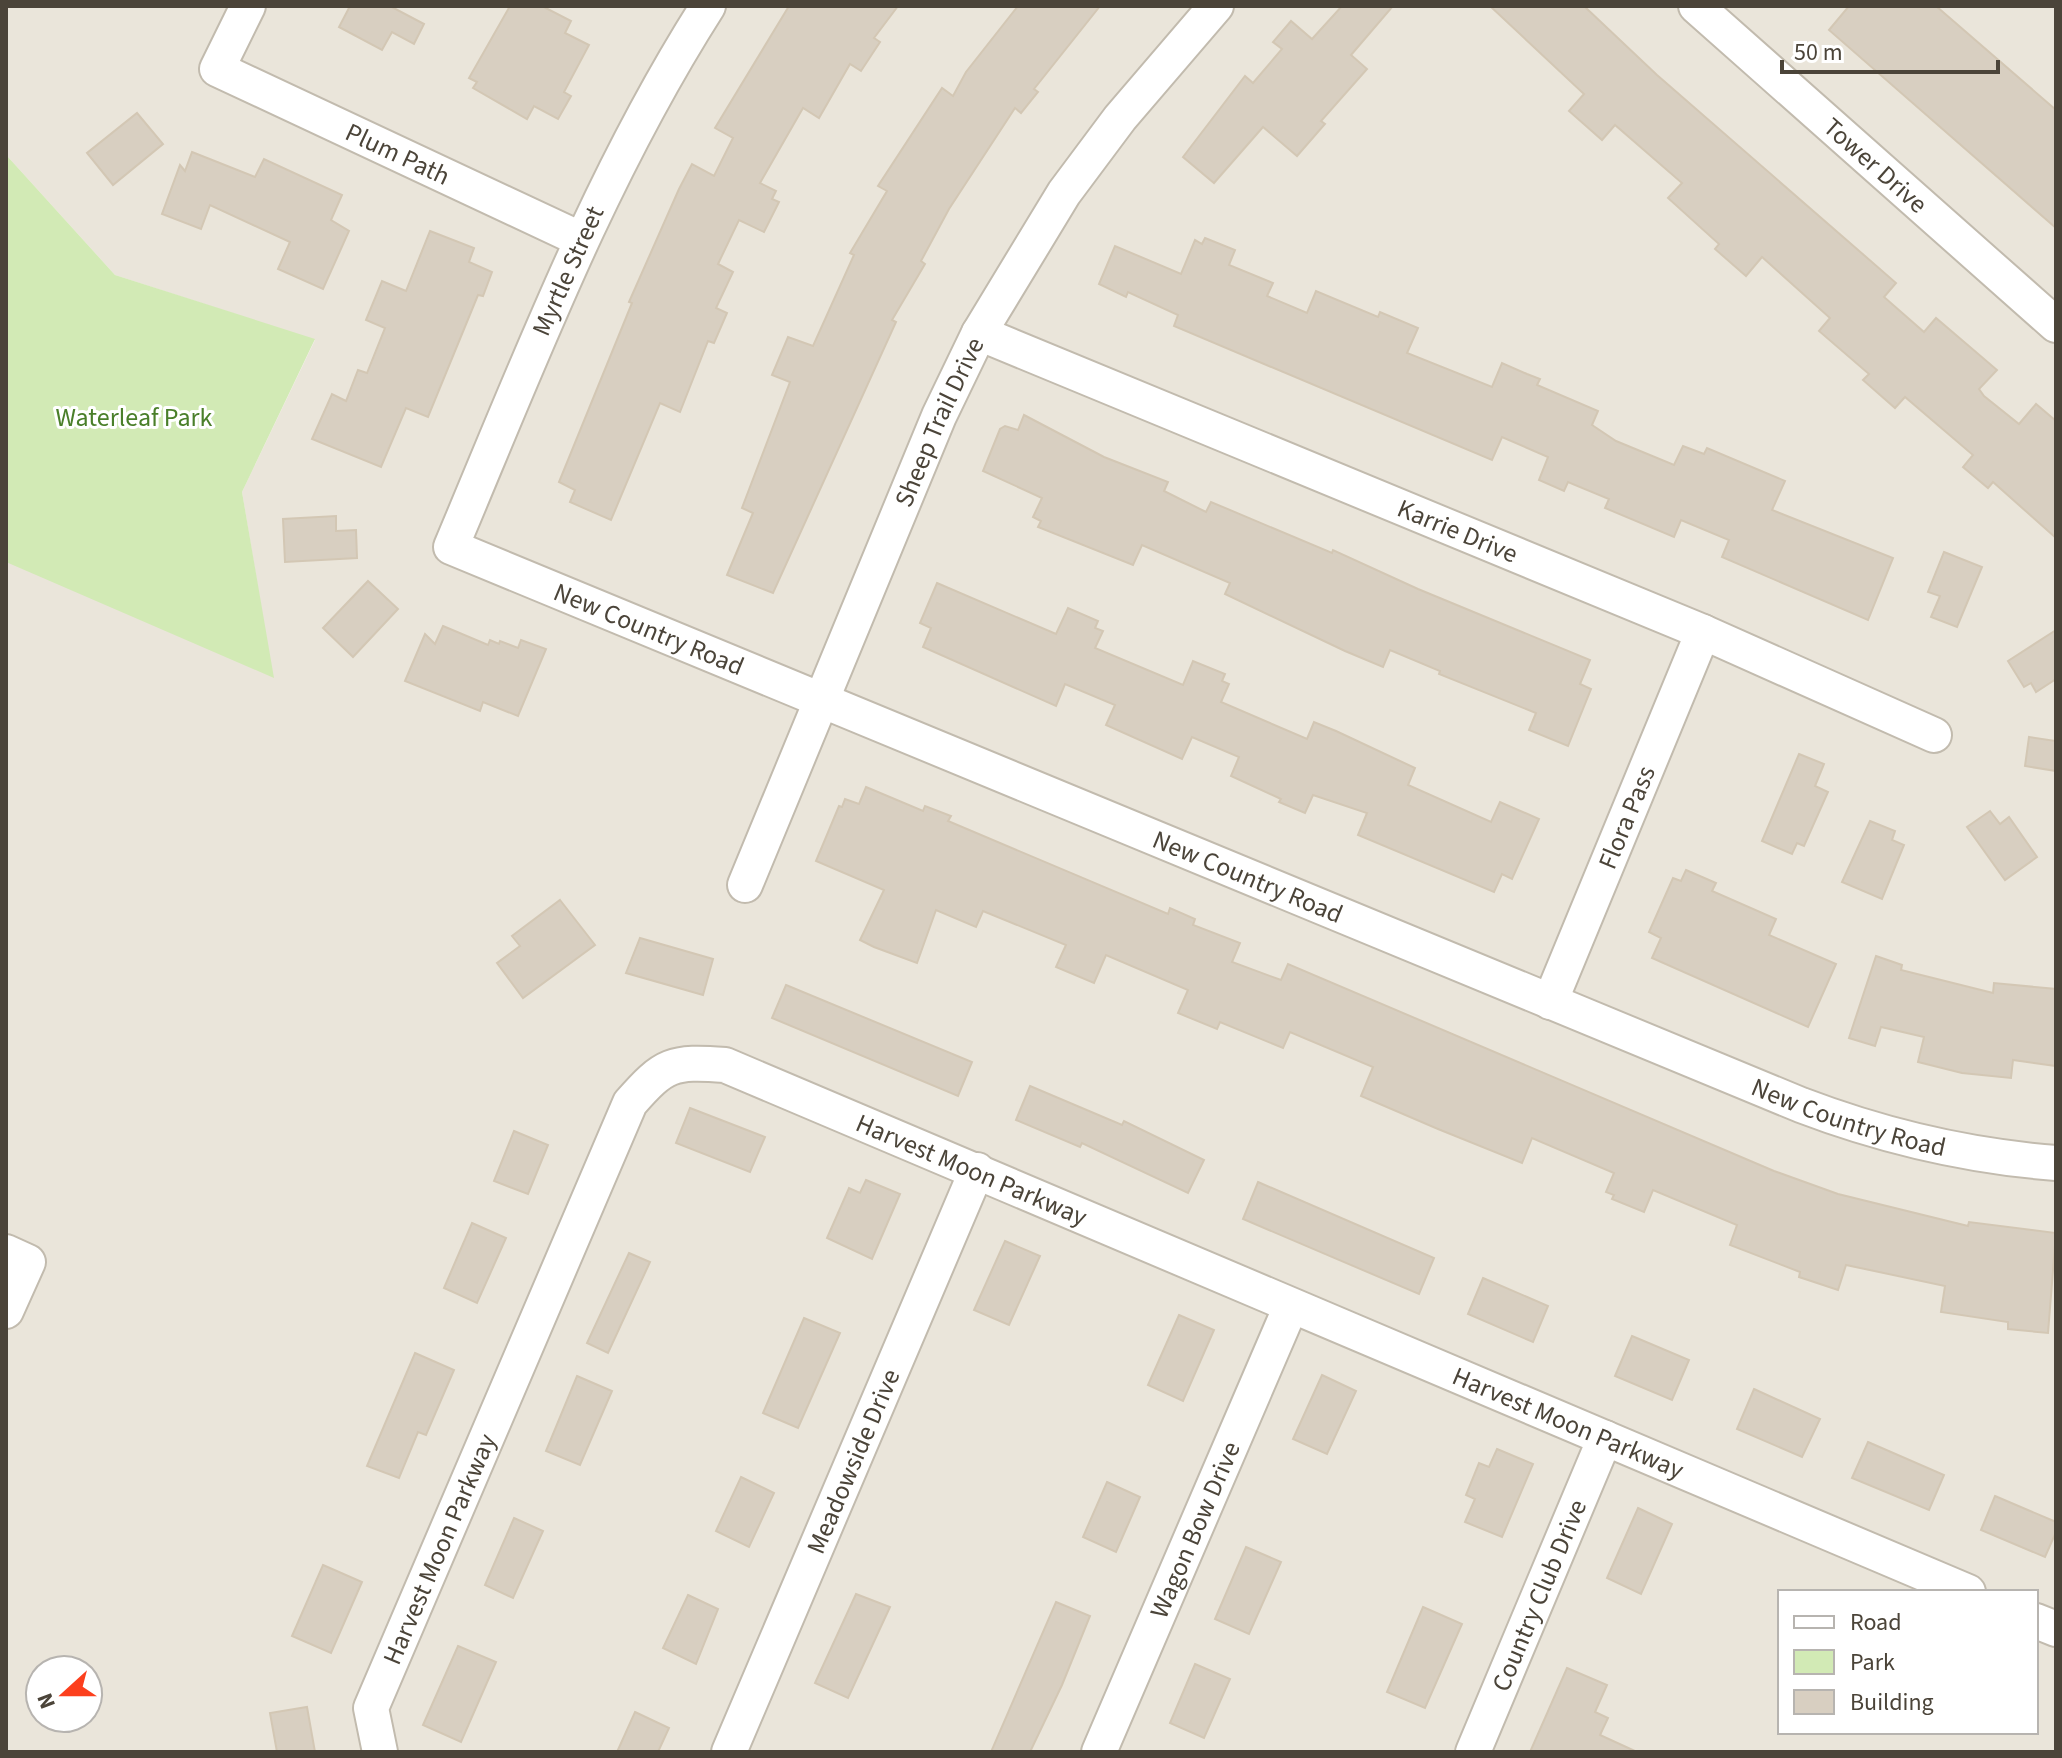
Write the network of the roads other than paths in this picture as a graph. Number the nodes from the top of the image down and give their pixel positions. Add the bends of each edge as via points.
1 (248, 6) edge
2 (708, 6) edge
3 (1216, 6) edge
4 (1696, 6) edge
5 (580, 239) junction
6 (2056, 325) edge
7 (979, 333) junction
8 (451, 547) joint
9 (1703, 632) junction
10 (822, 700) junction
11 (1934, 735) dead end
12 (745, 885) dead end
13 (1550, 1002) junction
14 (2056, 1163) edge
15 (977, 1170) junction
16 (17, 1257) edge
17 (1291, 1306) junction
18 (6, 1311) edge
19 (1605, 1438) junction
20 (1963, 1590) edge
21 (380, 1752) edge
22 (729, 1752) edge
23 (1099, 1752) edge
24 (1473, 1752) edge

1 - 5 street, Plum Path via 217,69
2 - 5 street, Myrtle Street via 640,120
3 - 7 street, Sheep Trail Drive via 1064,193
4 - 6 street, Tower Drive
5 - 8 street, Myrtle Street
7 - 9 street, Karrie Drive
7 - 10 street, Sheep Trail Drive via 939,416
8 - 10 street, New Country Road
9 - 11 street, Karrie Drive
9 - 13 street, Flora Pass
10 - 12 street, Sheep Trail Drive
10 - 13 street, New Country Road
13 - 14 street, New Country Road via 1853,1125 1988,1157
15 - 17 street, Harvest Moon Parkway
15 - 21 street, Harvest Moon Parkway via 725,1065 697,1063 658,1071 630,1103 371,1708
15 - 22 street, Meadowside Drive
16 - 18 street
17 - 19 street, Harvest Moon Parkway
17 - 23 street, Wagon Bow Drive
19 - 20 street, Harvest Moon Parkway
19 - 24 street, Country Club Drive

